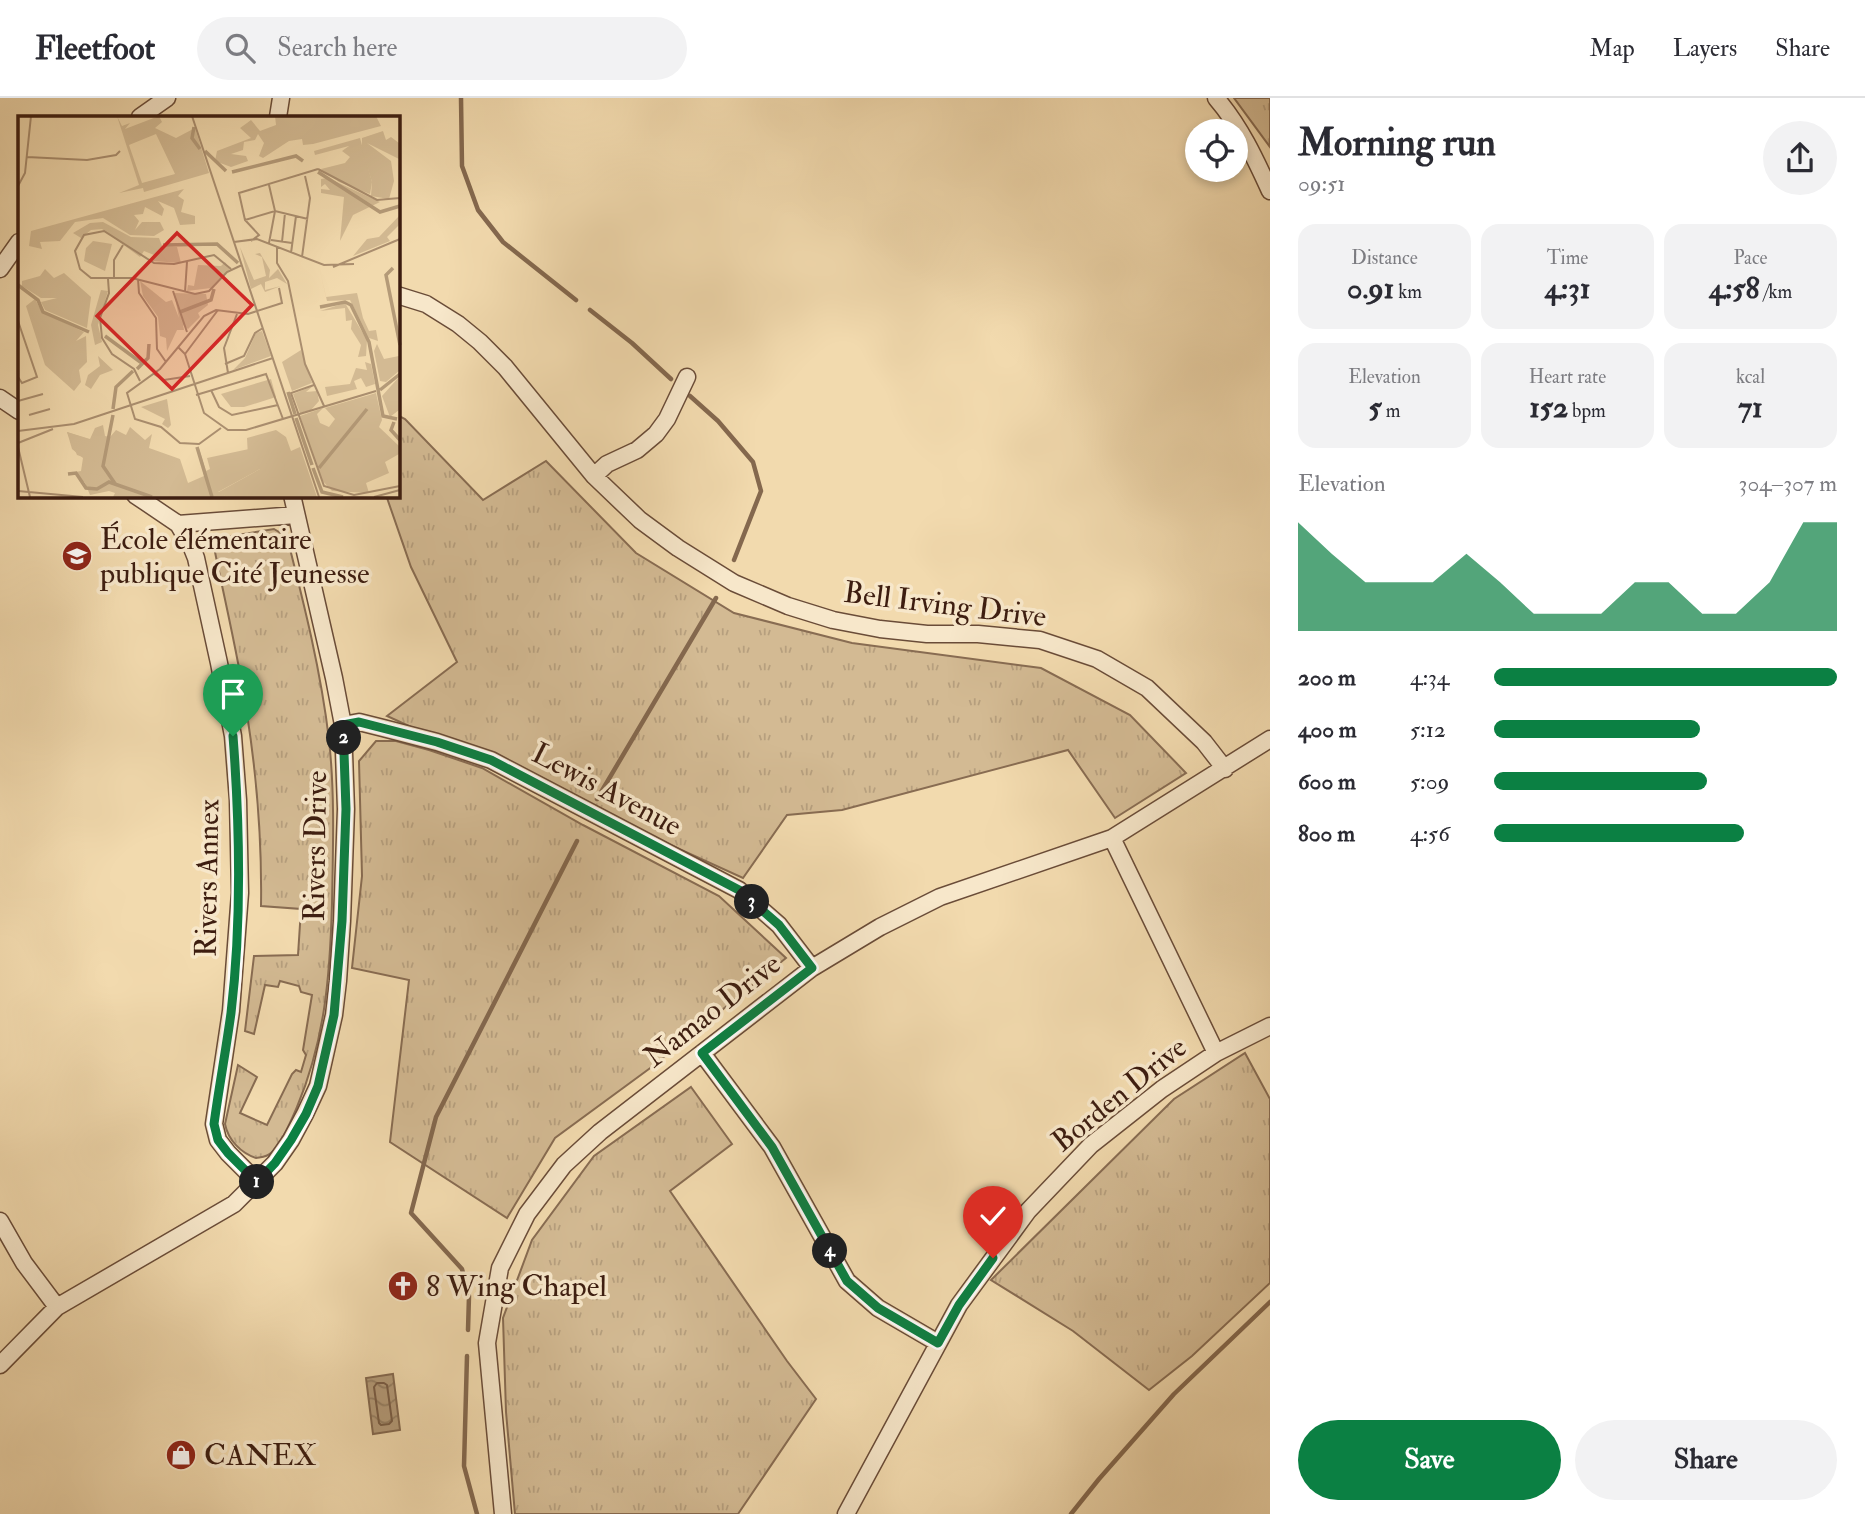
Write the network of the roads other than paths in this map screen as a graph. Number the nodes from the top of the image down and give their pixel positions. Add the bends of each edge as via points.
1 (167, 98) edge
2 (281, 98) edge
3 (1216, 98) edge
4 (141, 116) edge
5 (278, 116) edge
6 (1270, 191) edge
7 (18, 243) edge
8 (0, 269) edge
9 (399, 296) edge
10 (687, 377) dead end
11 (0, 398) edge
12 (18, 410) edge
13 (594, 477) junction
14 (138, 497) edge
15 (292, 497) edge
16 (296, 515) junction
17 (178, 524) junction
18 (343, 725) junction
19 (1270, 739) edge
20 (1225, 769) junction
21 (1112, 838) junction
22 (812, 968) junction
23 (1270, 1026) edge
24 (702, 1053) junction
25 (1216, 1053) junction
26 (257, 1182) junction
27 (0, 1221) edge
28 (57, 1307) junction
29 (938, 1343) junction
30 (0, 1365) edge
31 (503, 1514) edge
32 (846, 1514) edge

1 - 4 street
2 - 5 street
3 - 6 street via 1250,149
7 - 8 street
9 - 13 street, Bell Irving Drive via 426,304 480,342
10 - 13 street via 656,434
11 - 12 street
13 - 20 street, Bell Irving Drive via 678,548 734,583 788,606 880,629 1040,640 1097,659 1147,688
14 - 17 street
15 - 16 street, Rivers Drive
16 - 17 street
16 - 18 street, Rivers Drive
17 - 26 street, Rivers Annex via 196,558 216,649 233,736 238,800 240,893 231,1011 214,1124 218,1140
18 - 22 street, Lewis Avenue via 359,722 383,728 503,766 739,890 779,925
18 - 26 street, Rivers Drive via 346,809 334,1015 318,1086 306,1114
19 - 20 street, Namao Drive
20 - 21 street, Namao Drive
21 - 22 street, Namao Drive via 940,897
21 - 25 street
22 - 24 street, Namao Drive
23 - 25 street, Borden Drive
24 - 29 street via 772,1147 847,1281 878,1308
24 - 31 street, Namao Drive via 564,1165 527,1214 500,1268 487,1343
25 - 29 street, Borden Drive via 1091,1145 1028,1211 959,1305
26 - 28 street, Rivers Drive via 215,1216
27 - 28 street
28 - 30 street, Rivers Drive
29 - 32 street, Borden Drive

